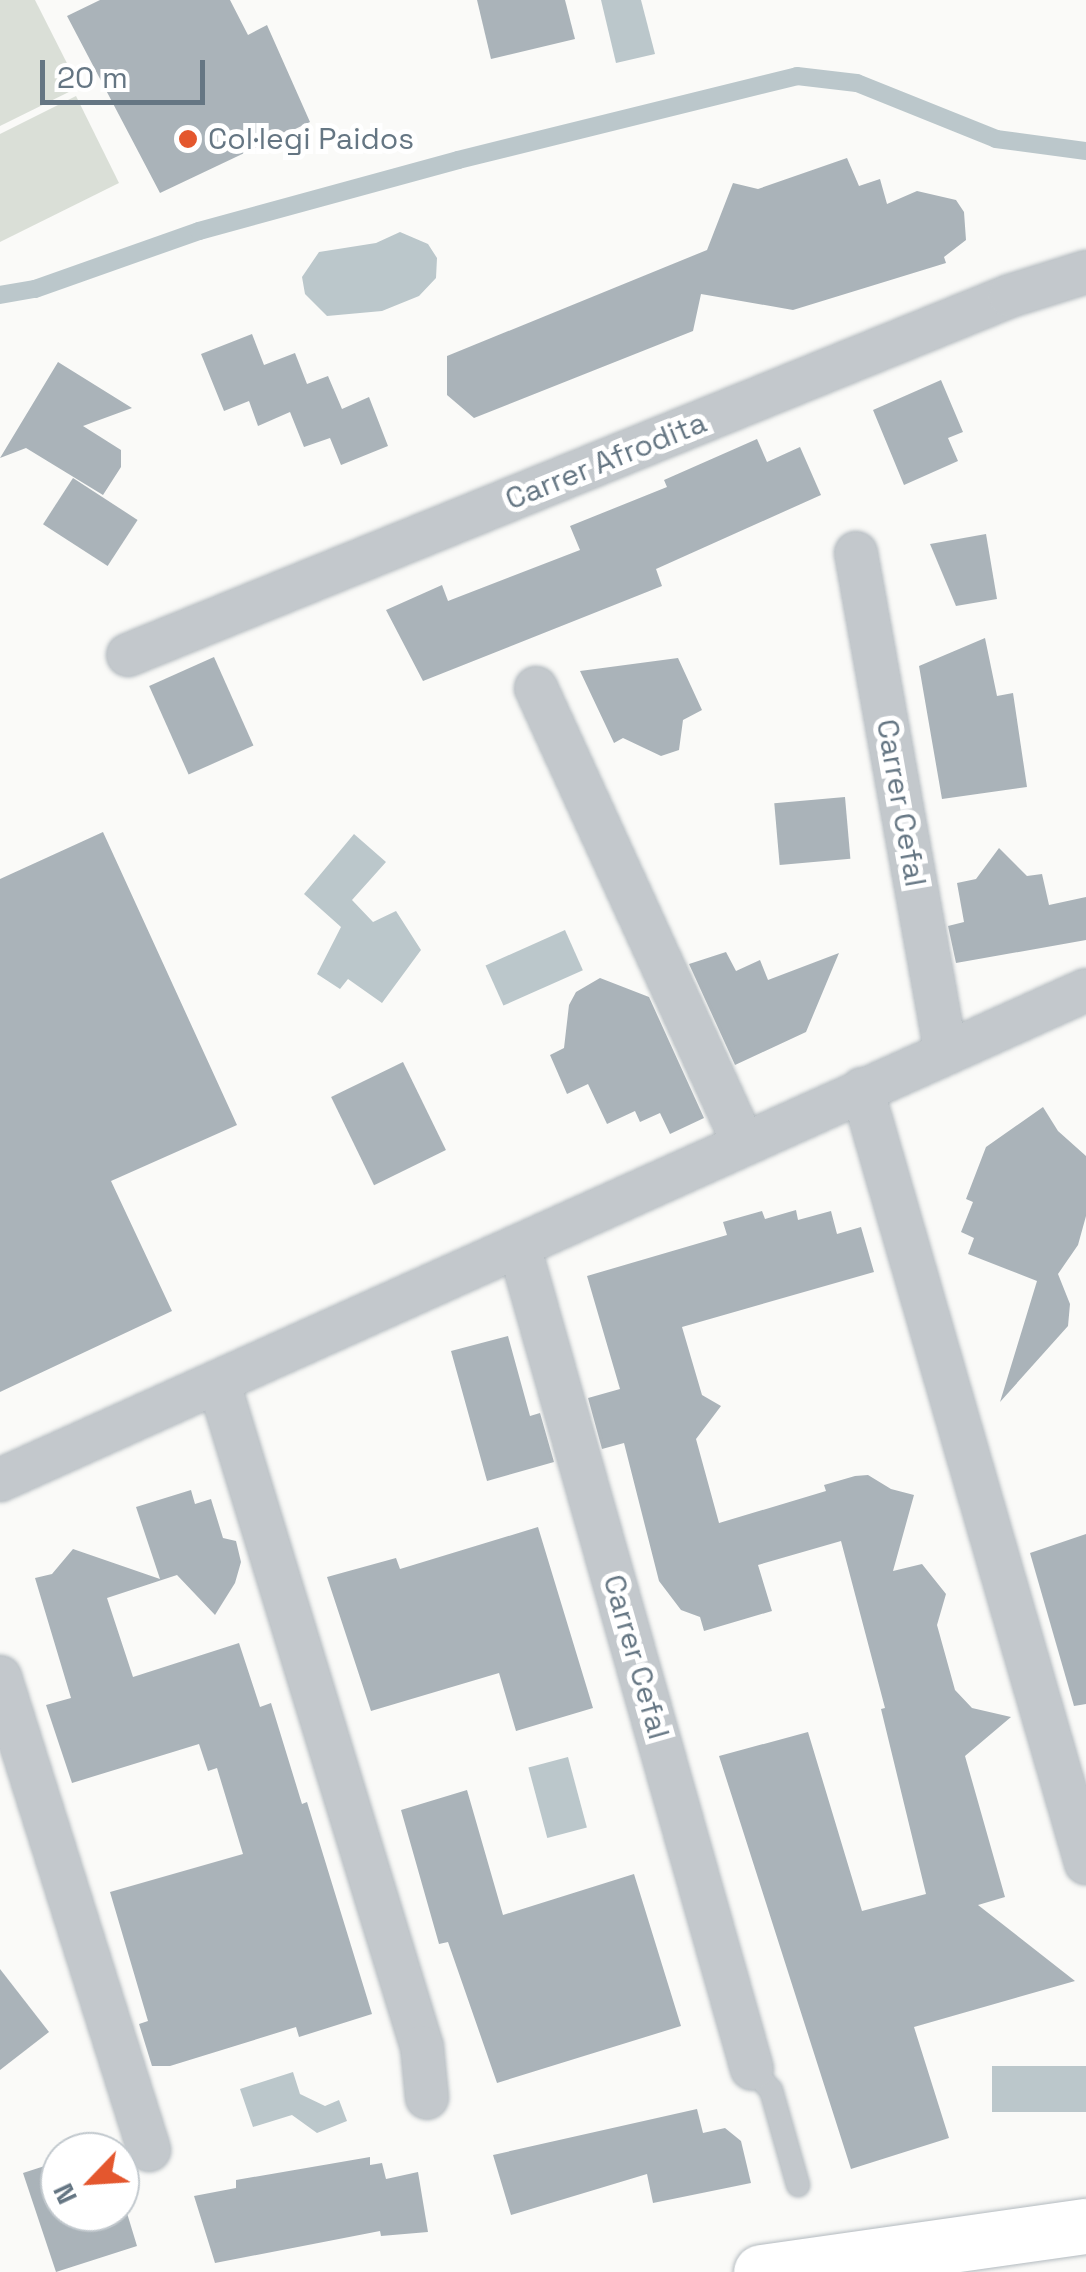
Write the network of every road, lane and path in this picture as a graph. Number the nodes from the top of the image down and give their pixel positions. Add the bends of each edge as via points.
1 (1086, 272) edge
2 (856, 553) dead end
3 (128, 655) dead end
4 (536, 688) dead end
5 (1086, 990) edge
6 (946, 1053) junction
7 (862, 1090) junction
8 (742, 1144) junction
9 (520, 1246) junction
10 (219, 1384) junction
11 (0, 1480) edge
12 (0, 1676) edge
13 (1086, 1863) edge
14 (752, 2069) joint
15 (427, 2098) dead end
16 (149, 2150) dead end
17 (798, 2185) dead end
18 (1086, 2226) edge
19 (761, 2272) edge

1 - 3 street, Carrer Afrodita via 1010,296
2 - 6 street, Carrer Cefal
4 - 8 street
5 - 6 street
6 - 7 street
7 - 8 street
7 - 13 street
8 - 9 street
9 - 10 street
9 - 14 street, Carrer Cefal
10 - 11 street
10 - 15 street via 422,2047
12 - 16 street
14 - 17 lane via 771,2090
18 - 19 street

